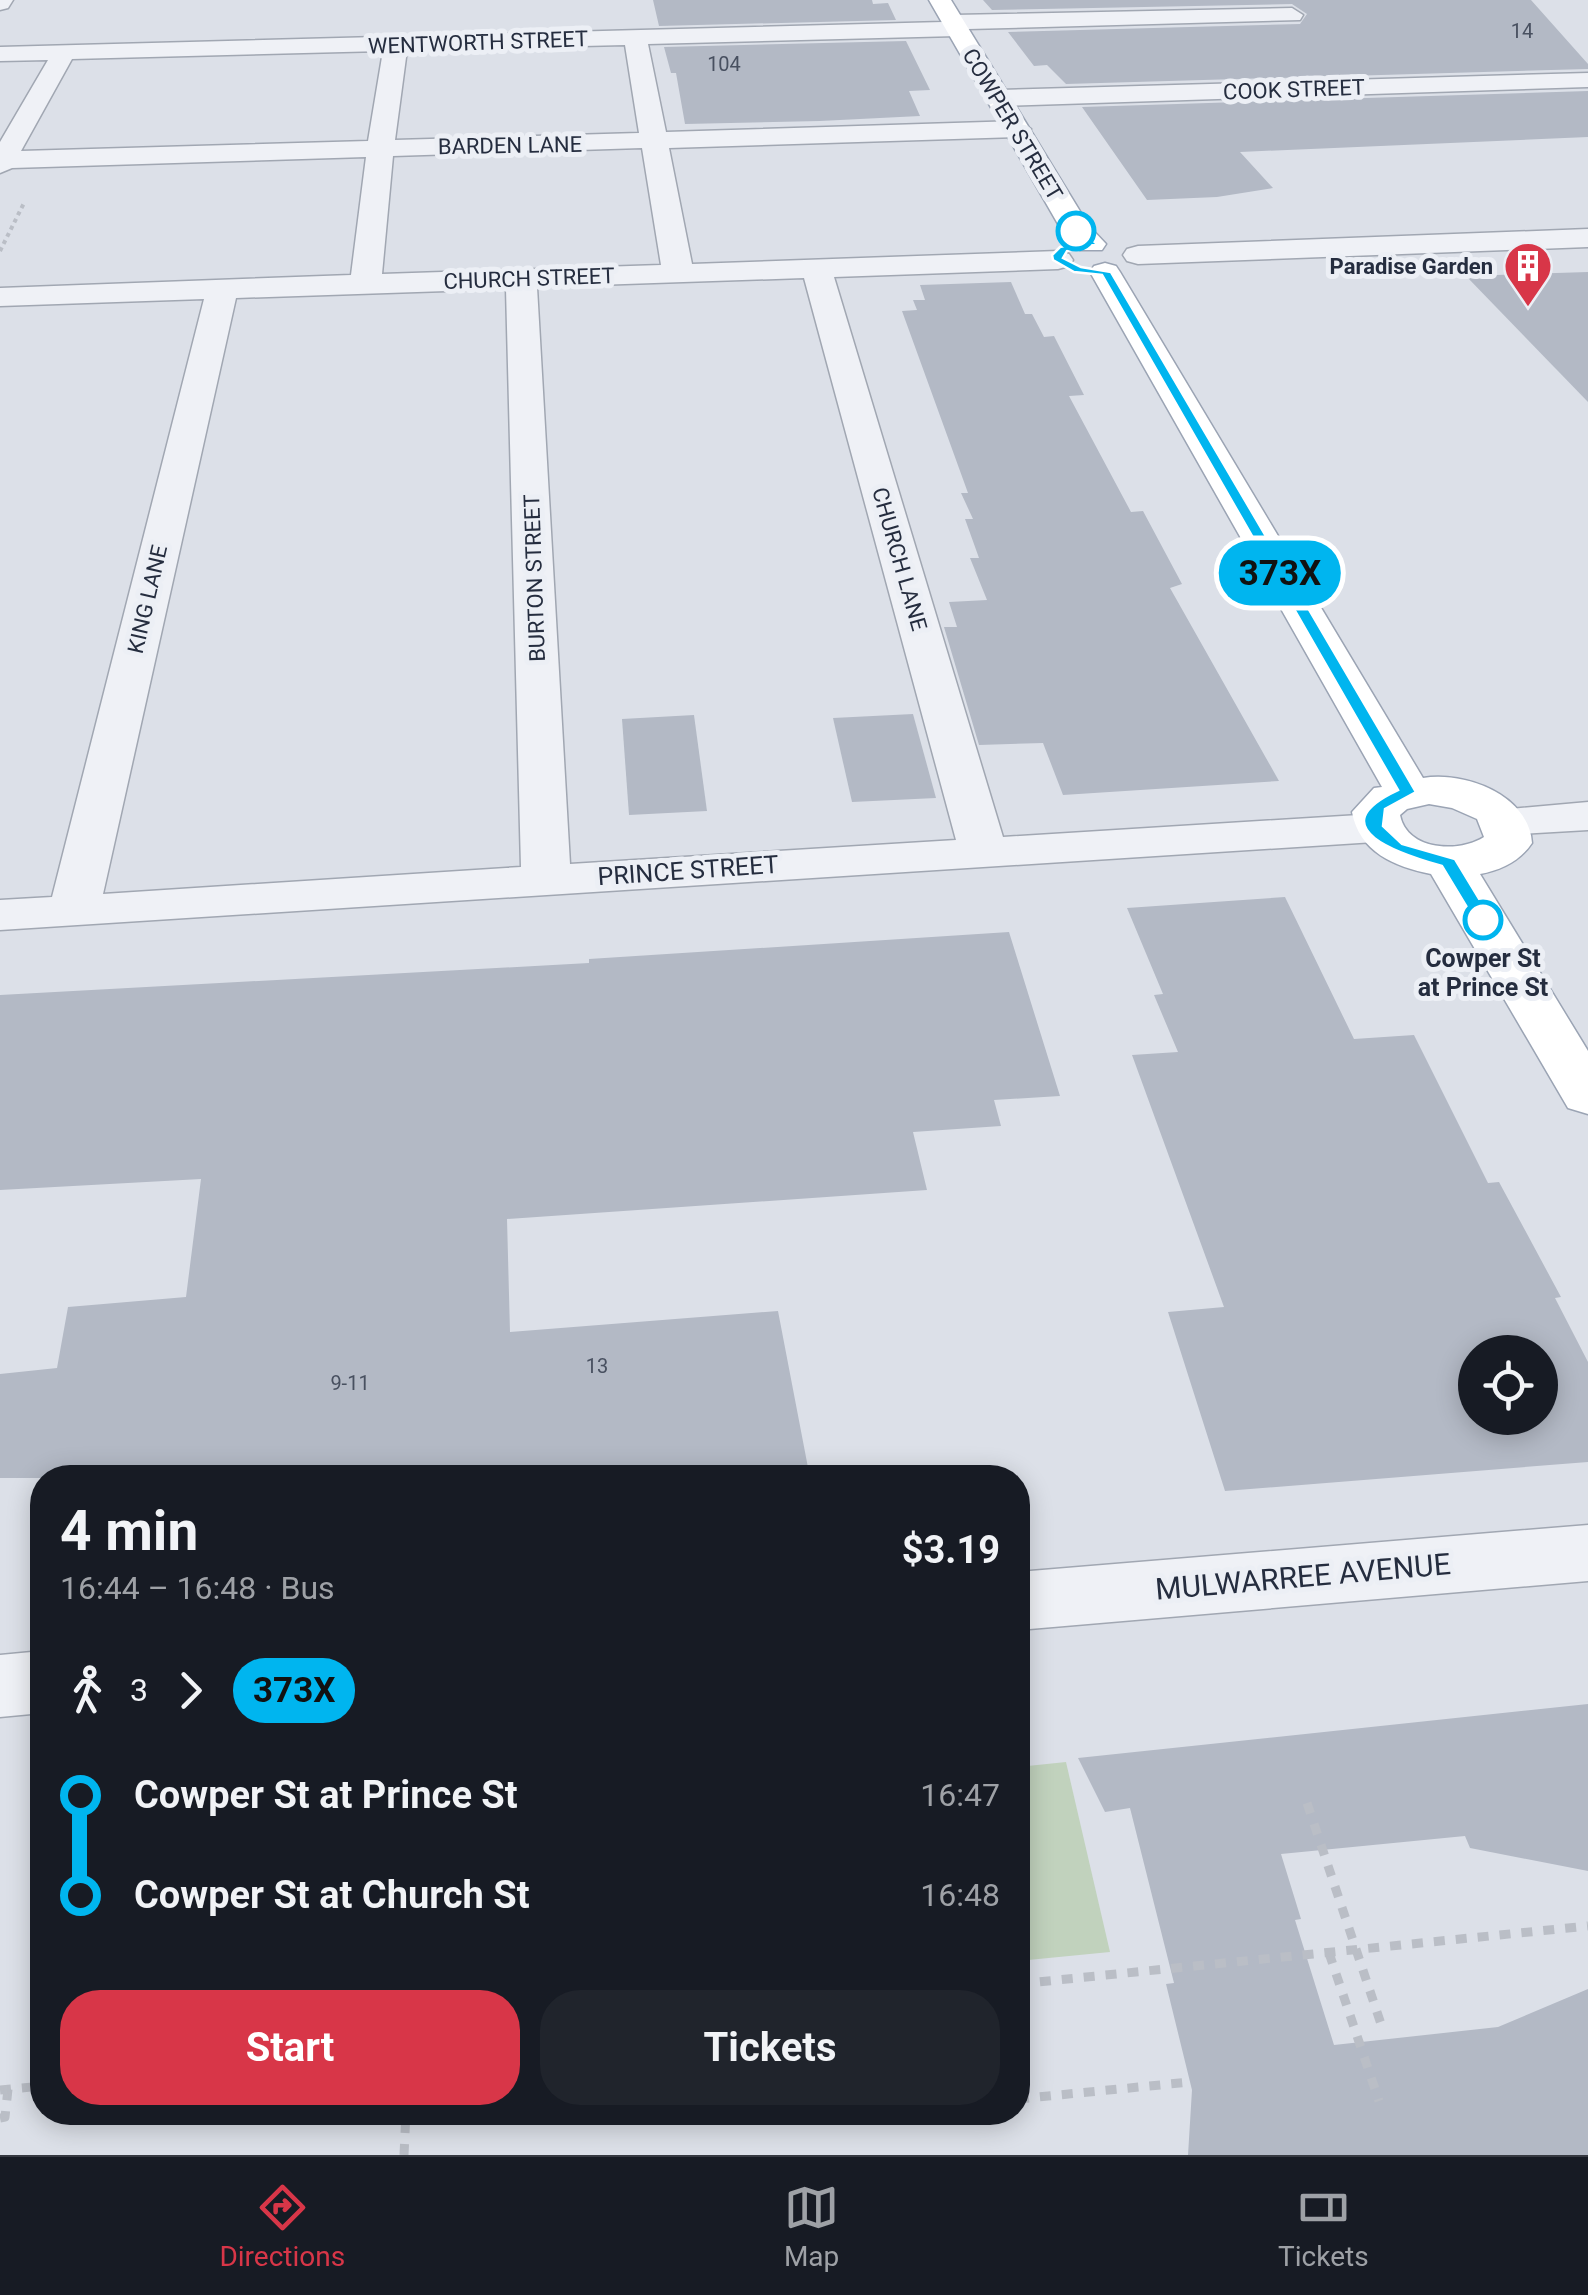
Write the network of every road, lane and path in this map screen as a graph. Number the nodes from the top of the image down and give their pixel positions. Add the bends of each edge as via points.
1 (940, 0) edge
2 (1292, 14) dead end
3 (955, 26) junction
4 (635, 37) junction
5 (396, 44) junction
6 (64, 53) junction
7 (0, 54) edge
8 (1588, 80) edge
9 (1000, 98) junction
10 (1018, 128) junction
11 (655, 141) junction
12 (380, 148) junction
13 (2, 163) edge
14 (1588, 238) edge
15 (1112, 257) junction
16 (1058, 260) joint
17 (816, 267) junction
18 (678, 272) junction
19 (521, 278) junction
20 (366, 284) junction
21 (222, 289) junction
22 (0, 297) edge
23 (1408, 792) junction
24 (1588, 816) edge
25 (1505, 821) junction
26 (1375, 828) junction
27 (983, 850) junction
28 (1449, 862) junction
29 (546, 879) junction
30 (74, 910) junction
31 (0, 915) edge
32 (1588, 1096) edge
33 (1588, 1553) edge
34 (1030, 1600) edge
35 (30, 1683) edge
36 (0, 1686) edge
37 (1308, 1803) dead end
38 (1588, 1926) edge
39 (1356, 1950) junction
40 (1329, 1952) junction
41 (1030, 1983) edge
42 (1383, 2030) dead end
43 (1190, 2082) dead end
44 (30, 2087) edge
45 (4, 2090) edge
46 (1030, 2098) edge
47 (1379, 2101) dead end
48 (0, 2118) edge
49 (405, 2125) edge
50 (404, 2155) edge

1 - 3 main road, COWPER STREET
2 - 3 street, WENTWORTH STREET
3 - 4 street, WENTWORTH STREET via 688,24
3 - 9 main road, COWPER STREET
4 - 5 street, WENTWORTH STREET
4 - 11 street
5 - 6 street, WENTWORTH STREET
5 - 12 street
6 - 7 street, WENTWORTH STREET
6 - 13 street
8 - 9 street, COOK STREET
9 - 10 main road, COWPER STREET
10 - 11 street, BARDEN LANE
10 - 15 main road, COWPER STREET via 1076,231
11 - 12 street, BARDEN LANE
11 - 18 street
12 - 13 street, BARDEN LANE
12 - 20 street
14 - 15 street
15 - 16 main road via 1078,270
15 - 23 main road, COWPER STREET
16 - 17 street, CHURCH STREET
17 - 18 street, CHURCH STREET
17 - 27 street, CHURCH LANE
18 - 19 street, CHURCH STREET
19 - 20 street, CHURCH STREET
19 - 29 street, BURTON STREET
20 - 21 street, CHURCH STREET
21 - 22 street, CHURCH STREET
21 - 30 street, KING LANE
23 - 25 main road via 1464,796
23 - 26 main road via 1379,806
24 - 25 street
25 - 28 main road via 1508,842 1500,852
26 - 27 street, PRINCE STREET
26 - 28 main road via 1396,847
27 - 29 street, PRINCE STREET
28 - 32 main road
29 - 30 street, PRINCE STREET
30 - 31 street, PRINCE STREET
33 - 34 street, MULWARREE AVENUE
35 - 36 street
37 - 39 path
38 - 39 path
39 - 40 path
39 - 42 path
40 - 41 path
40 - 47 path
43 - 46 path
44 - 45 path
45 - 48 path
49 - 50 path

